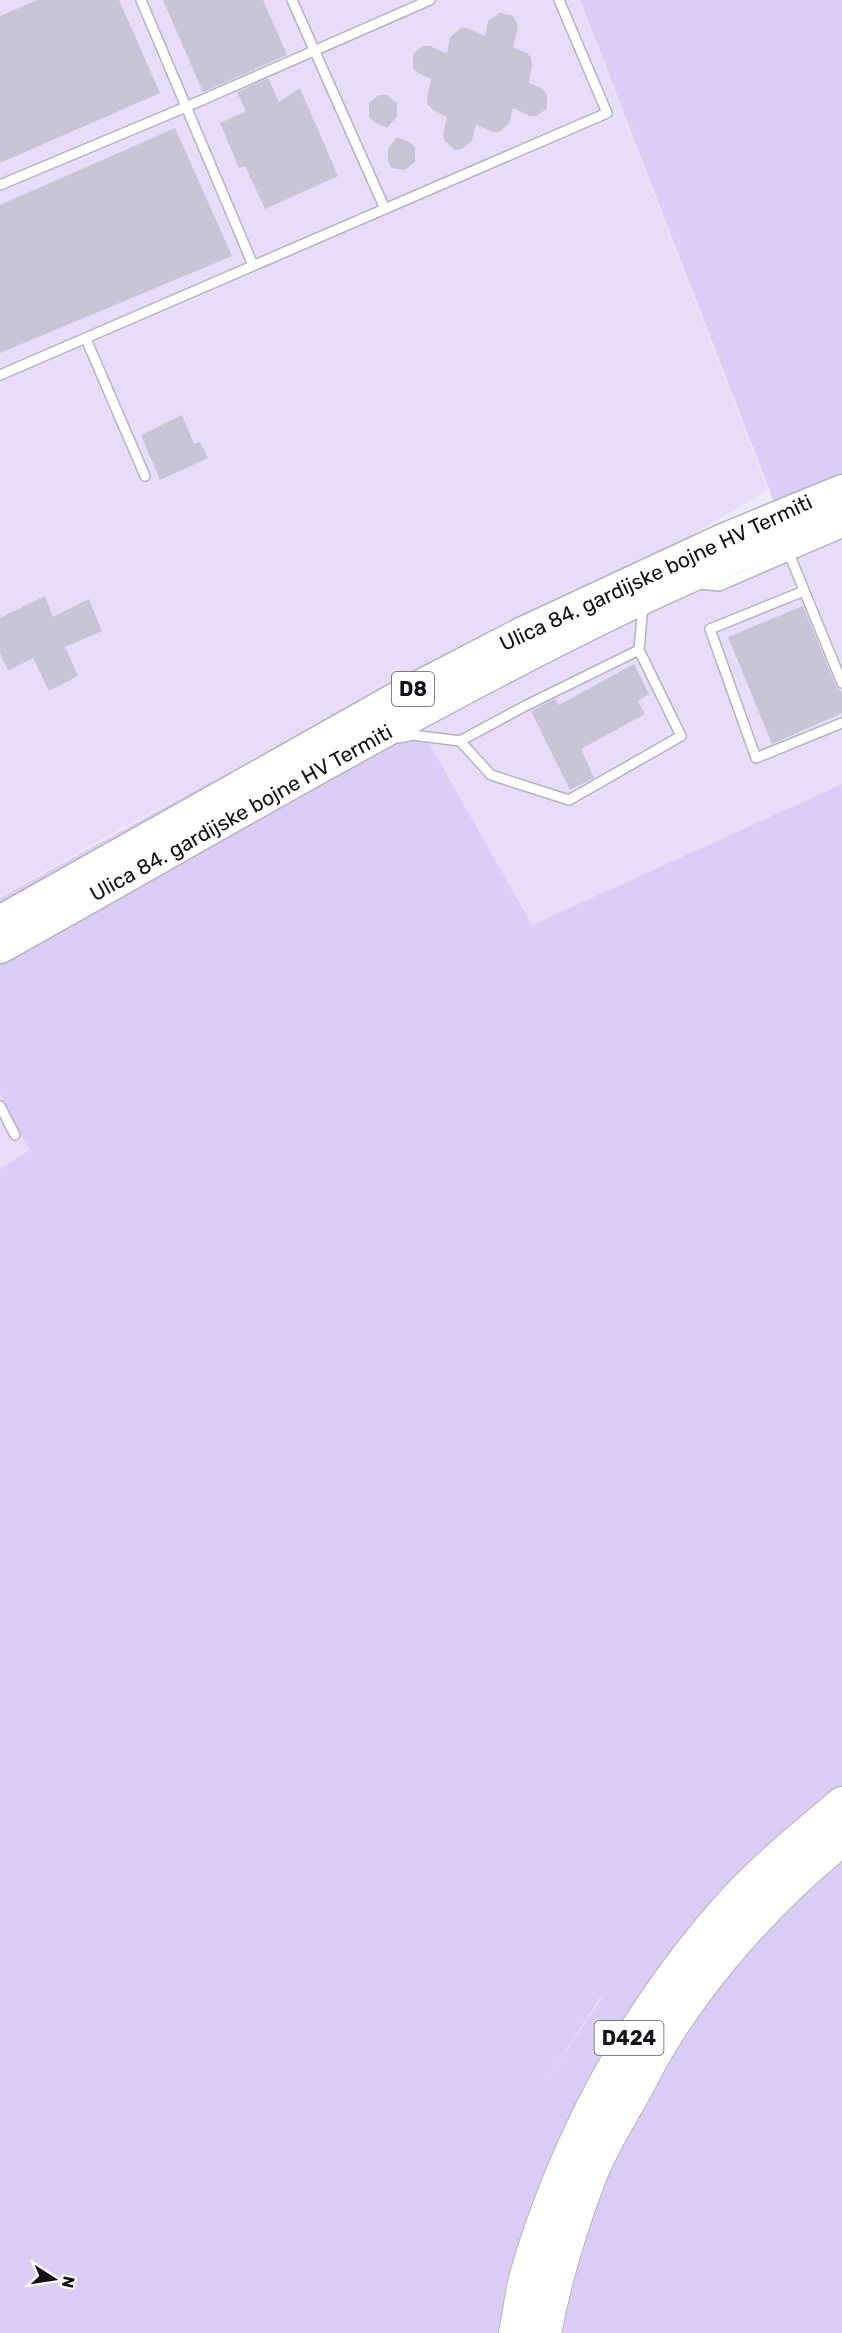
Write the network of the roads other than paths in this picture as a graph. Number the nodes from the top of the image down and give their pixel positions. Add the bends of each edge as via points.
1 (141, 0) edge
2 (292, 0) edge
3 (430, 0) edge
4 (559, 0) edge
5 (314, 51) junction
6 (186, 107) junction
7 (0, 185) edge
8 (385, 208) junction
9 (253, 266) junction
10 (86, 339) junction
11 (0, 375) edge
12 (145, 476) dead end
13 (842, 490) edge
14 (842, 514) edge
15 (842, 533) edge
16 (790, 556) junction
17 (680, 583) junction
18 (804, 591) junction
19 (644, 599) junction
20 (639, 650) junction
21 (842, 683) edge
22 (842, 723) edge
23 (460, 741) junction
24 (390, 742) dead end
25 (352, 762) dead end
26 (242, 811) junction
27 (0, 921) edge
28 (0, 948) edge
29 (0, 1106) edge
30 (15, 1135) dead end
31 (842, 1803) edge
32 (842, 1840) edge
33 (515, 2333) edge
34 (545, 2333) edge

1 - 6 lane
2 - 5 lane
3 - 5 lane
4 - 8 lane via 608,113
5 - 6 lane
5 - 8 lane
6 - 7 lane
6 - 9 lane
8 - 9 lane
9 - 10 lane
10 - 11 lane
10 - 12 lane
13 - 27 main road, Ulica 84. gardijske bojne HV Termiti / D8 via 723,539 513,637 394,699
14 - 17 main road, Ulica 84. gardijske bojne HV Termiti / D8
15 - 16 lane
16 - 17 lane via 719,586
16 - 18 lane
17 - 19 main road, Ulica 84. gardijske bojne HV Termiti / D8
18 - 21 lane
18 - 22 lane via 710,629 756,758
19 - 20 lane
19 - 26 main road, Ulica 84. gardijske bojne HV Termiti / D8 via 429,708
20 - 23 lane
20 - 23 lane via 681,736 569,800 491,775
23 - 24 lane via 412,735
25 - 26 lane via 284,796
26 - 28 main road, Ulica 84. gardijske bojne HV Termiti / D8
29 - 30 lane
31 - 33 highway, D424 via 729,1906 630,2037 573,2148 526,2277
32 - 34 highway, D424 via 749,1929 664,2039 590,2178 568,2238

